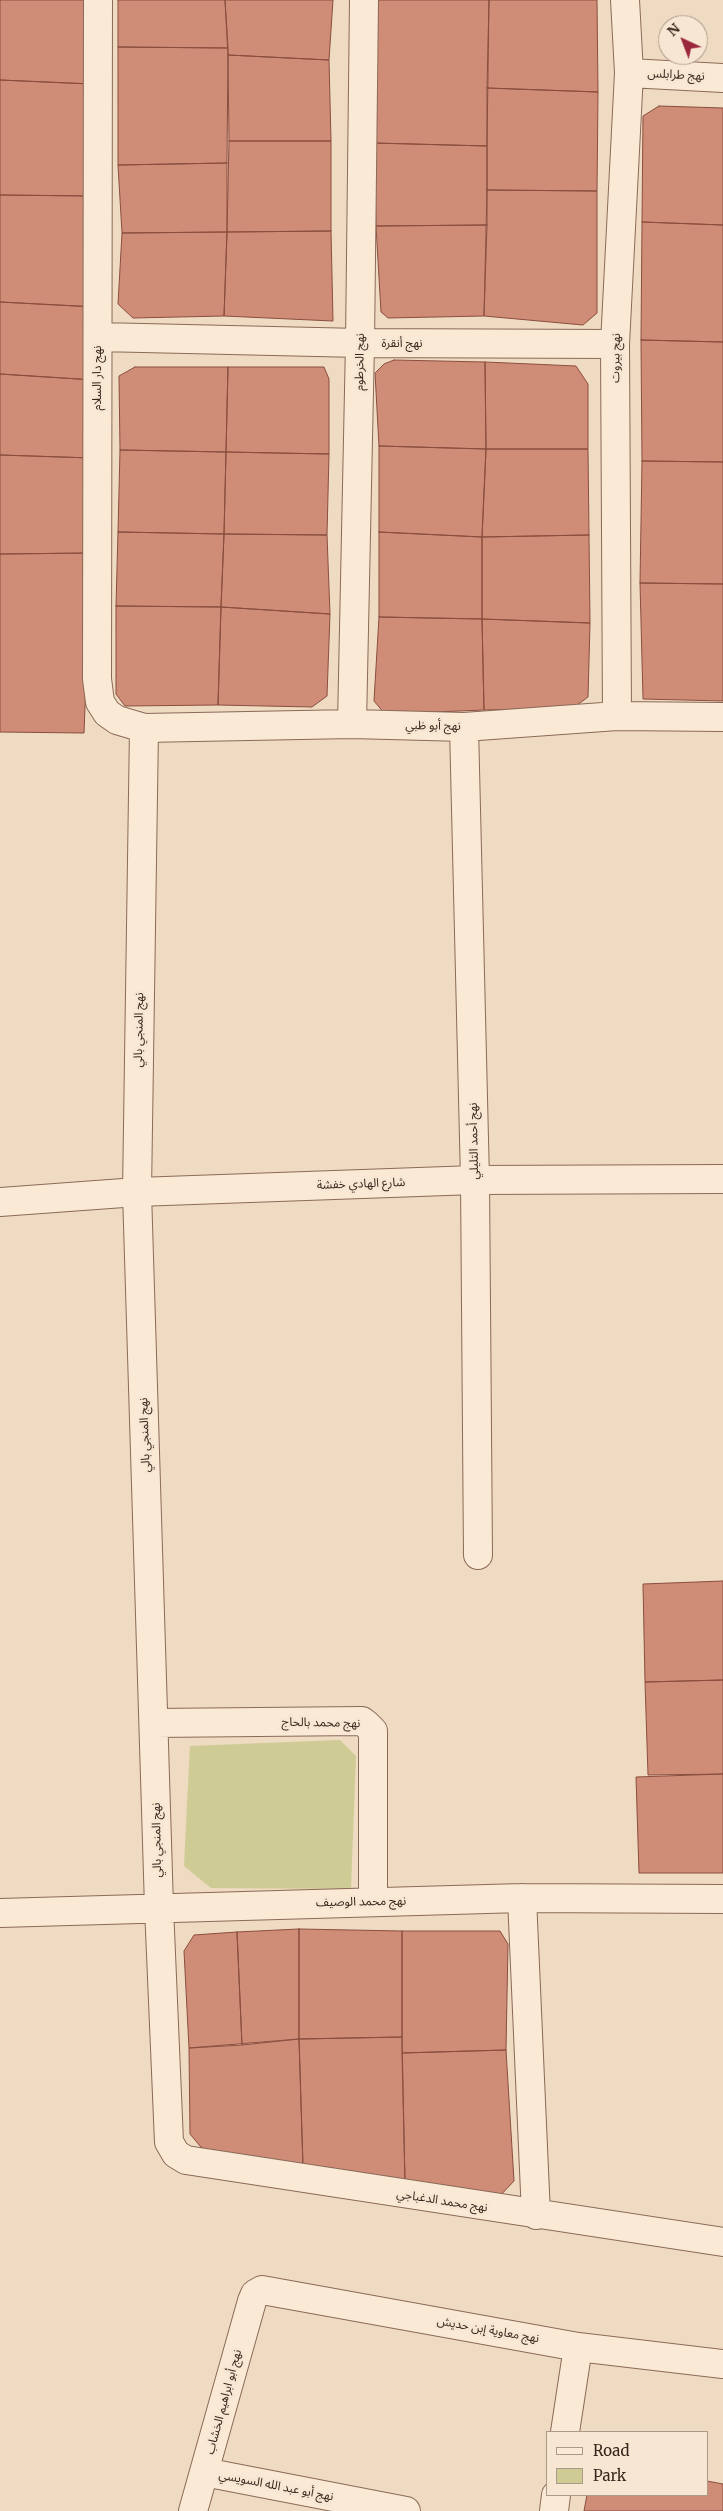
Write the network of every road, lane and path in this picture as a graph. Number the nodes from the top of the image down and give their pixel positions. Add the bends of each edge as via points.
1 (98, 0) edge
2 (364, 0) edge
3 (625, 0) edge
4 (629, 73) junction
5 (723, 78) edge
6 (99, 336) junction
7 (360, 343) junction
8 (615, 344) junction
9 (617, 716) junction
10 (723, 717) edge
11 (352, 724) junction
12 (464, 727) junction
13 (144, 728) junction
14 (723, 1179) edge
15 (475, 1180) junction
16 (137, 1192) junction
17 (0, 1202) edge
18 (478, 1555) dead end
19 (154, 1723) junction
20 (522, 1898) junction
21 (723, 1899) edge
22 (373, 1902) junction
23 (159, 1907) junction
24 (0, 1913) edge
25 (169, 2142) joint
26 (536, 2215) junction
27 (723, 2242) edge
28 (255, 2294) joint
29 (578, 2347) junction
30 (723, 2364) edge
31 (566, 2431) edge
32 (204, 2472) junction
33 (556, 2496) edge
34 (192, 2511) edge
35 (406, 2511) edge
36 (554, 2511) edge

1 - 6 street, نهج دار السلام
2 - 7 street, نهج الخرطوم
3 - 4 street, نهج بيروت
4 - 5 street, نهج طرابلس
4 - 8 street, نهج بيروت
6 - 7 street, نهج أنقرة
6 - 13 street, نهج دار السلام via 97,679 100,702 107,713 116,720
7 - 8 street, نهج أنقرة
7 - 11 street, نهج الخرطوم
8 - 9 street, نهج بيروت
9 - 10 street, نهج أبو ظبي
9 - 12 street, نهج أبو ظبي
11 - 12 street, نهج أبو ظبي
11 - 13 street, نهج أبو ظبي
12 - 15 street, نهج أحمد التليلي
13 - 16 street, نهج المنجي بالي
14 - 15 street, شارع الهادي خفشة
15 - 16 street, شارع الهادي خفشة
15 - 18 street, نهج أحمد التليلي
16 - 17 street, شارع الهادي خفشة
16 - 19 street, نهج المنجي بالي
19 - 22 street, نهج محمد بالحاج via 362,1721 367,1724 373,1731
19 - 23 street, نهج المنجي بالي
20 - 21 street, نهج محمد الوصيف
20 - 22 street, نهج محمد الوصيف
20 - 26 street
22 - 23 street, نهج محمد الوصيف
23 - 24 street, نهج محمد الوصيف
23 - 25 street, نهج المنجي بالي
25 - 26 street, نهج محمد الدغباجي via 176,2154 186,2160
26 - 27 street, نهج محمد الدغباجي
28 - 29 street, نهج معاوية إبن حديش via 262,2290
28 - 32 street, نهج أبو ابراهيم الخشاب
29 - 30 street, نهج معاوية إبن حديش
29 - 31 street
32 - 34 street, نهج أبو ابراهيم الخشاب
32 - 35 street, نهج أبو عبد الله السويسي
33 - 36 street

